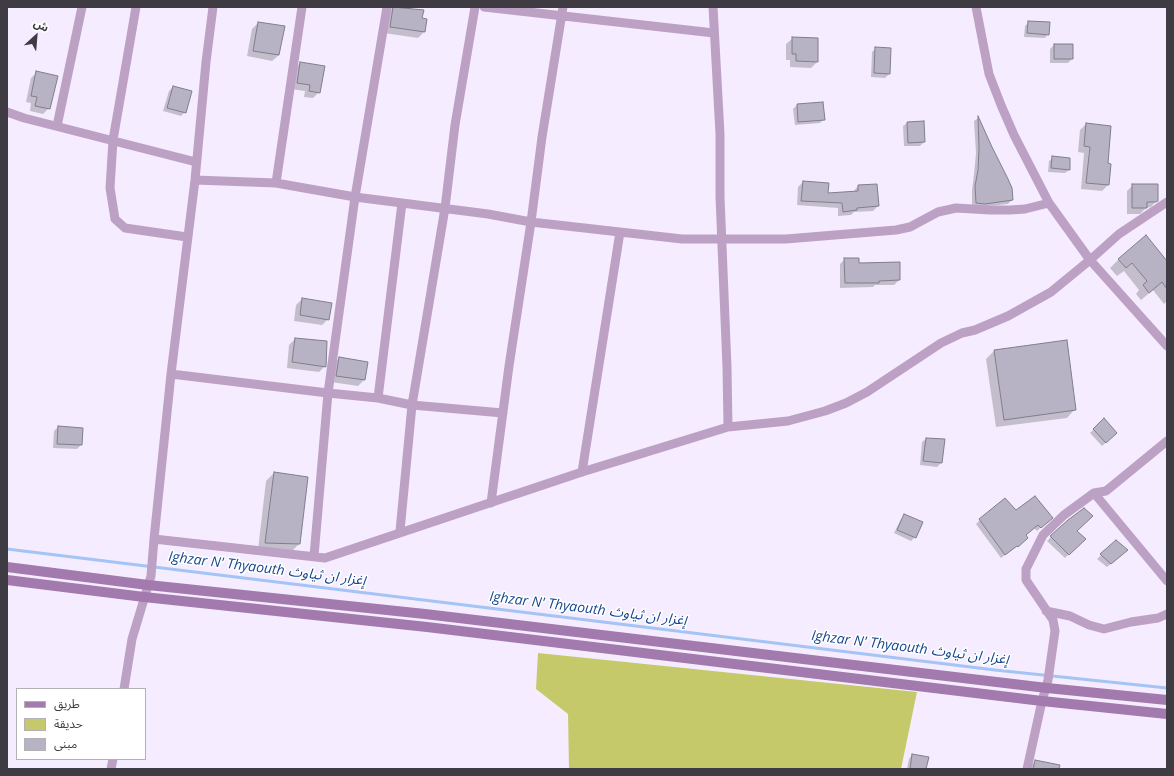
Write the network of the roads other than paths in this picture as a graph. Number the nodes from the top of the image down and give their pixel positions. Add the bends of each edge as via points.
1 (82, 7) edge
2 (136, 7) edge
3 (213, 7) edge
4 (302, 7) edge
5 (387, 7) edge
6 (475, 7) edge
7 (484, 7) edge
8 (563, 7) edge
9 (713, 7) edge
10 (976, 7) edge
11 (561, 17) junction
12 (714, 33) junction
13 (7, 112) edge
14 (57, 126) junction
15 (113, 140) junction
16 (196, 162) junction
17 (195, 180) junction
18 (276, 183) junction
19 (356, 196) junction
20 (1167, 202) edge
21 (402, 203) junction
22 (1050, 203) junction
23 (445, 208) junction
24 (531, 222) junction
25 (620, 232) junction
26 (187, 237) junction
27 (722, 240) junction
28 (1090, 260) junction
29 (1167, 346) edge
30 (171, 374) junction
31 (328, 393) junction
32 (378, 398) junction
33 (412, 405) junction
34 (503, 413) junction
35 (728, 427) junction
36 (1167, 441) edge
37 (582, 472) junction
38 (1094, 492) junction
39 (491, 503) junction
40 (400, 532) junction
41 (154, 539) junction
42 (314, 556) junction
43 (7, 567) edge
44 (7, 580) edge
45 (149, 580) junction
46 (1167, 581) edge
47 (144, 597) junction
48 (1046, 611) junction
49 (1167, 614) edge
50 (1048, 684) junction
51 (124, 688) edge
52 (1167, 700) edge
53 (1042, 701) junction
54 (1167, 714) edge
55 (1027, 769) edge

1 - 14 street
2 - 15 street
3 - 16 street
4 - 18 street
5 - 19 street
6 - 23 street via 455,125
7 - 11 street
8 - 11 street
9 - 12 street
10 - 22 street via 989,74 1000,105
11 - 12 street
11 - 24 street
12 - 27 street via 720,134
13 - 14 street
14 - 15 street
15 - 16 street
15 - 26 street via 110,196 115,219 125,228
16 - 17 street
17 - 18 street
17 - 26 street
18 - 19 street
19 - 21 street
19 - 31 street
20 - 28 street via 1119,234
21 - 23 street
21 - 32 street
22 - 27 street via 1010,210 956,208 938,212 910,227 896,230 786,239
22 - 28 street
23 - 24 street
23 - 33 street
24 - 25 street
24 - 34 street
25 - 27 street via 682,240
25 - 37 street
26 - 30 street
27 - 35 street
28 - 29 street
28 - 35 street via 1051,292 1008,316 962,333 941,344 846,403 788,421
30 - 31 street
30 - 41 street
31 - 32 street
31 - 42 street
32 - 33 street
33 - 34 street
33 - 40 street
34 - 39 street
35 - 37 street
36 - 38 street via 1106,492
37 - 39 street
38 - 46 street
38 - 48 street via 1043,535 1026,569 1026,580
39 - 40 street
40 - 42 street via 324,558
41 - 42 street
41 - 45 street
43 - 45 street
44 - 47 street
45 - 47 street
45 - 50 street via 432,615
47 - 51 street via 132,640
47 - 53 street via 427,627
48 - 49 street via 1070,616 1104,629
48 - 50 street via 1053,620 1055,631
50 - 52 street
50 - 53 street
53 - 54 street
53 - 55 street

